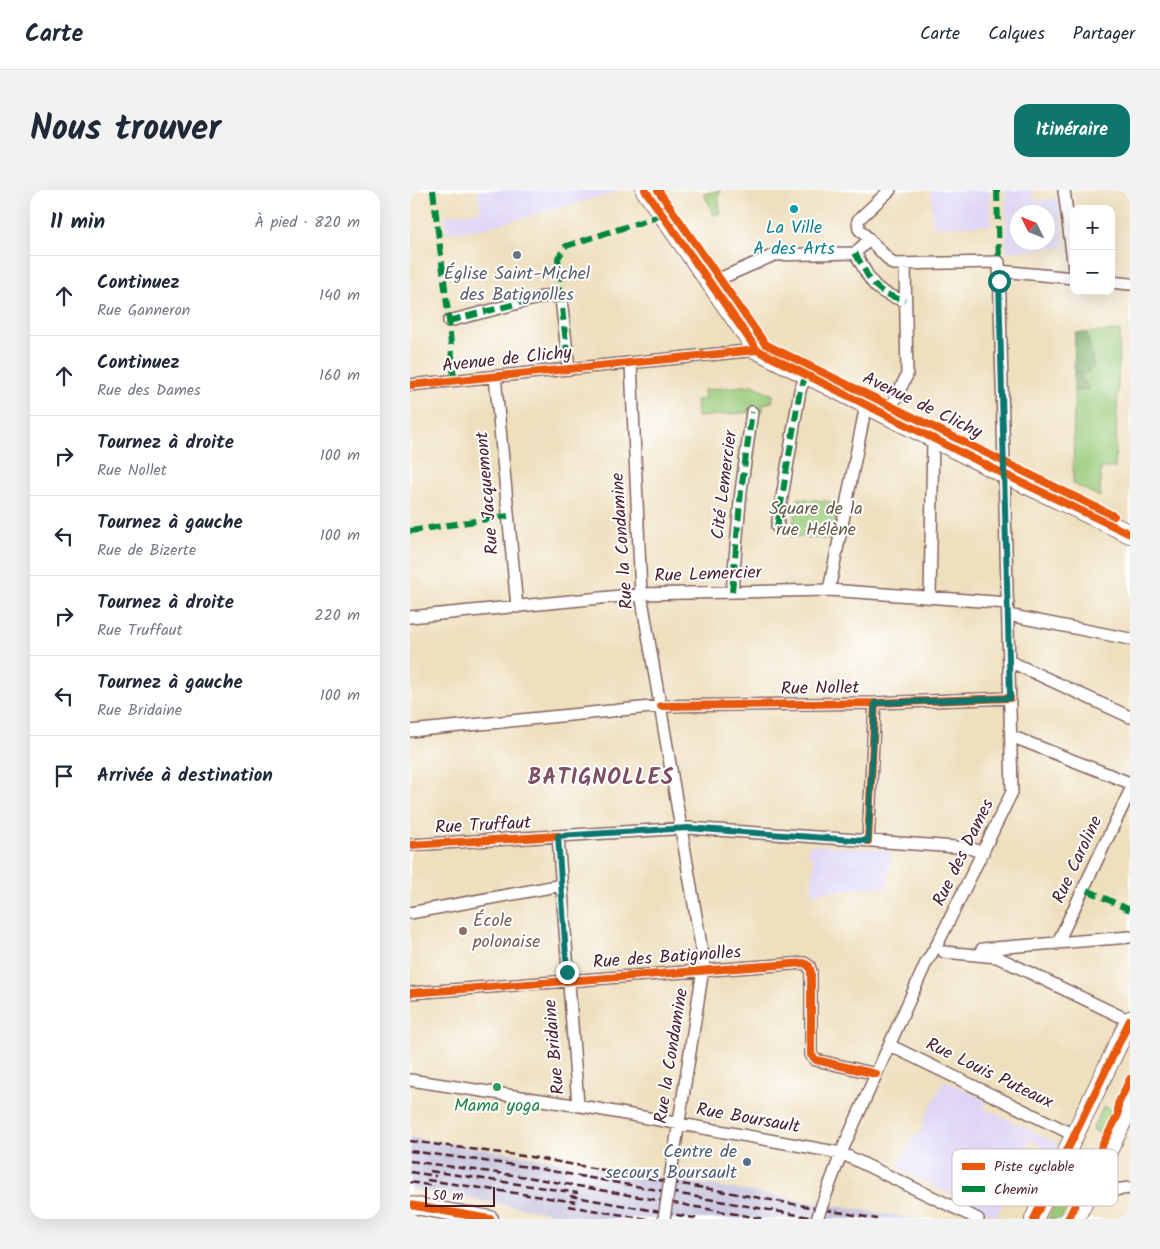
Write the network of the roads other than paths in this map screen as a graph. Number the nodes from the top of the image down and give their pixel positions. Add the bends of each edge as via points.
1 (645, 190) edge
2 (890, 190) edge
3 (1064, 190) edge
4 (869, 240) junction
5 (1072, 250) edge
6 (856, 253) junction
7 (905, 265) junction
8 (999, 267) junction
9 (1070, 277) edge
10 (1115, 282) edge
11 (710, 283) junction
12 (1130, 284) edge
13 (905, 301) junction
14 (449, 321) dead end
15 (756, 350) junction
16 (632, 363) junction
17 (569, 369) junction
18 (496, 376) junction
19 (806, 376) junction
20 (410, 385) edge
21 (866, 405) junction
22 (752, 412) dead end
23 (887, 416) junction
24 (933, 439) junction
25 (1004, 474) junction
26 (777, 527) dead end
27 (1130, 534) edge
28 (829, 590) junction
29 (732, 592) junction
30 (641, 594) junction
31 (930, 597) junction
32 (1008, 603) junction
33 (516, 607) junction
34 (1008, 615) junction
35 (410, 616) edge
36 (1130, 639) edge
37 (1009, 661) junction
38 (1010, 698) junction
39 (875, 703) junction
40 (661, 706) junction
41 (1130, 717) edge
42 (410, 731) edge
43 (1011, 736) junction
44 (1130, 783) edge
45 (1130, 791) edge
46 (682, 829) junction
47 (558, 836) junction
48 (868, 841) junction
49 (410, 845) edge
50 (982, 853) junction
51 (562, 885) junction
52 (410, 913) edge
53 (1130, 938) edge
54 (1057, 944) junction
55 (938, 952) junction
56 (703, 970) junction
57 (567, 980) junction
58 (410, 993) edge
59 (1130, 1020) edge
60 (889, 1045) junction
61 (876, 1074) junction
62 (410, 1080) edge
63 (578, 1105) junction
64 (1130, 1106) edge
65 (679, 1124) junction
66 (1074, 1135) junction
67 (1067, 1149) edge
68 (1109, 1149) edge
69 (841, 1153) junction
70 (410, 1205) edge
71 (1040, 1206) edge
72 (1081, 1206) edge
73 (490, 1219) edge
74 (664, 1219) edge
75 (817, 1219) edge
76 (978, 1219) edge
77 (1034, 1219) edge
78 (1075, 1219) edge

1 - 11 main road
2 - 4 street via 858,220 859,229
3 - 5 street
4 - 6 street
4 - 7 street via 893,264
6 - 11 street via 774,255
6 - 13 street via 875,288
7 - 8 street
7 - 13 street
8 - 9 street
8 - 25 street, Rue des Dames
10 - 12 street
11 - 15 main road
13 - 23 street via 907,375
14 - 17 street via 550,295 561,299
15 - 16 street, Avenue de Clichy
15 - 19 main road, Avenue de Clichy
16 - 17 street, Avenue de Clichy
16 - 30 street, Rue la Condamine
17 - 18 street, Avenue de Clichy
18 - 20 street, Avenue de Clichy
18 - 33 street, Rue Jacquemont
19 - 21 main road, Avenue de Clichy
19 - 26 street via 800,390
21 - 23 main road, Avenue de Clichy
21 - 28 street
22 - 29 street, Cité Lemercier
23 - 24 main road, Avenue de Clichy
24 - 25 main road, Avenue de Clichy
24 - 31 street
25 - 27 main road, Avenue de Clichy
25 - 32 street, Rue des Dames
28 - 29 street, Rue Lemercier
28 - 31 street, Rue Lemercier
29 - 30 street, Rue Lemercier
30 - 33 street, Rue Lemercier
30 - 40 street, Rue la Condamine
31 - 32 street, Rue Lemercier
32 - 34 street, Rue des Dames
33 - 35 street, Rue Lemercier
34 - 36 street
34 - 37 street, Rue des Dames
37 - 38 street, Rue des Dames
37 - 41 street
38 - 39 street, Rue Nollet
38 - 43 street, Rue des Dames
39 - 40 street, Rue Nollet
39 - 48 street
40 - 42 street, Rue Nollet
40 - 46 street, Rue la Condamine
43 - 44 street
43 - 50 street, Rue des Dames via 1011,797
45 - 54 street, Rue Caroline
46 - 47 street, Rue Truffaut
46 - 48 street, Rue Truffaut
46 - 56 street, Rue la Condamine
47 - 49 street, Rue Truffaut
47 - 51 street, Rue Bridaine
48 - 50 street, Rue Truffaut via 970,848
50 - 55 street, Rue des Dames
51 - 52 street
51 - 57 street, Rue Bridaine
53 - 54 street
54 - 55 street
55 - 59 street via 997,956
55 - 60 street, Rue des Dames
56 - 57 street, Rue des Batignolles
56 - 61 street, Rue des Batignolles via 807,964 811,972 811,1055 816,1060
56 - 65 street, Rue la Condamine
57 - 58 street, Rue des Batignolles
57 - 63 street, Rue Bridaine
59 - 66 main road
60 - 61 street, Rue des Dames
60 - 66 street, Rue Louis Puteaux
61 - 69 street, Rue des Dames
62 - 63 street, Rue Boursault
63 - 65 street, Rue Boursault
64 - 68 main road
65 - 69 street, Rue Boursault
65 - 74 street, Rue la Condamine, bridge
66 - 67 main road
69 - 75 street, Rue des Dames, bridge
69 - 76 street, Rue Boursault
70 - 73 main road
71 - 77 main road
72 - 78 main road

